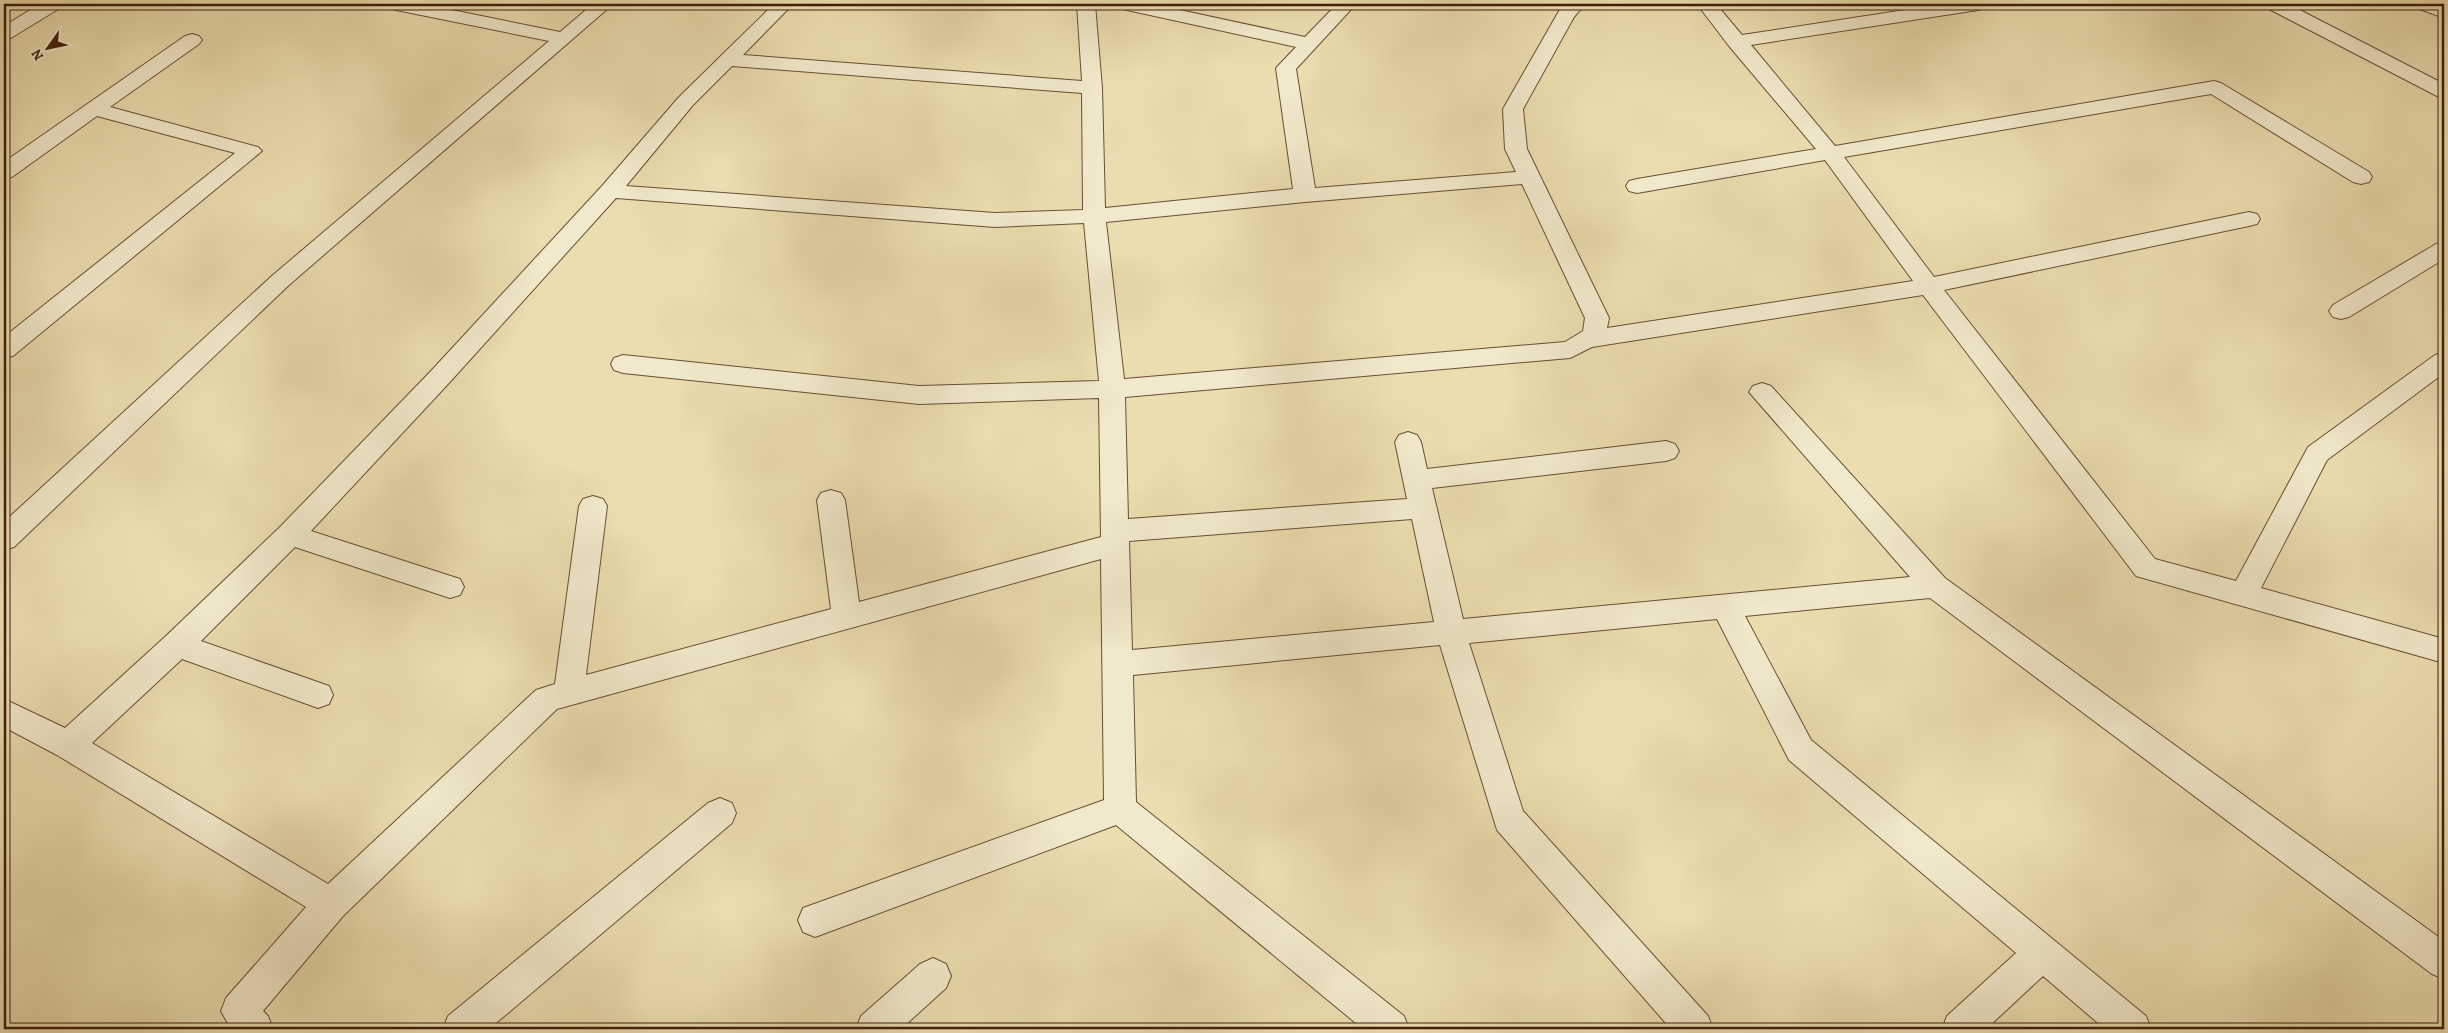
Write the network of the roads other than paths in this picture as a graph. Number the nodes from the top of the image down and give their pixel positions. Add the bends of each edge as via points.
1 (53, 4) edge
2 (396, 4) edge
3 (604, 4) edge
4 (784, 4) edge
5 (1086, 4) edge
6 (1127, 4) edge
7 (1347, 4) edge
8 (1576, 4) edge
9 (1706, 4) edge
10 (1978, 4) edge
11 (2274, 4) edge
12 (2424, 4) edge
13 (2444, 12) edge
14 (4, 34) edge
15 (562, 38) junction
16 (192, 40) dead end
17 (1736, 42) junction
18 (1310, 44) junction
19 (727, 60) junction
20 (1092, 88) junction
21 (2444, 92) edge
22 (94, 109) junction
23 (1830, 154) junction
24 (4, 172) edge
25 (1529, 177) junction
26 (2361, 177) dead end
27 (1637, 186) dead end
28 (610, 191) junction
29 (1305, 195) junction
30 (1094, 216) junction
31 (2249, 219) dead end
32 (2444, 249) edge
33 (1929, 286) junction
34 (2341, 311) dead end
35 (1586, 340) junction
36 (4, 350) edge
37 (2444, 361) edge
38 (623, 364) dead end
39 (1112, 389) junction
40 (1762, 392) dead end
41 (1408, 442) dead end
42 (1666, 451) dead end
43 (1420, 494) junction
44 (831, 500) dead end
45 (593, 506) dead end
46 (290, 535) junction
47 (1114, 537) junction
48 (4, 539) edge
49 (1935, 586) junction
50 (450, 587) dead end
51 (2244, 595) junction
52 (1725, 606) junction
53 (847, 617) junction
54 (1451, 632) junction
55 (177, 646) junction
56 (2444, 651) edge
57 (1117, 664) junction
58 (569, 692) junction
59 (318, 695) dead end
60 (4, 712) edge
61 (68, 744) junction
62 (1120, 809) junction
63 (720, 813) dead end
64 (331, 904) junction
65 (815, 920) dead end
66 (2042, 953) junction
67 (2444, 962) edge
68 (933, 976) dead end
69 (255, 1029) edge
70 (461, 1029) edge
71 (874, 1029) edge
72 (1391, 1029) edge
73 (1695, 1029) edge
74 (1960, 1029) edge
75 (2133, 1029) edge

1 - 14 street
2 - 15 street
3 - 15 street
4 - 19 street
5 - 20 street
6 - 18 street
7 - 18 street
8 - 25 street via 1566,15 1514,109 1516,149
9 - 17 street
10 - 17 street
11 - 21 street
12 - 13 street
15 - 48 street via 281,280
16 - 22 street
17 - 23 street
18 - 29 street via 1286,68
19 - 20 street
19 - 28 street via 686,102
20 - 30 street
22 - 24 street
22 - 36 street via 252,152
23 - 26 street via 2214,88
23 - 27 street
23 - 33 street
25 - 29 street
25 - 35 street via 1597,318 1594,334
28 - 30 street via 996,220
28 - 46 street via 433,385
29 - 30 street
30 - 39 street
31 - 33 street
32 - 34 street
33 - 35 street
33 - 51 street via 2146,568
35 - 39 street via 1570,350
37 - 51 street via 2317,454
38 - 39 street via 919,395
39 - 47 street
40 - 49 street
41 - 43 street
42 - 43 street
43 - 47 street
43 - 54 street
44 - 53 street
45 - 58 street
46 - 50 street
46 - 55 street
47 - 53 street
47 - 57 street
49 - 52 street
49 - 67 street
51 - 56 street
52 - 54 street
52 - 66 street via 1800,750
53 - 58 street
54 - 57 street
54 - 73 street via 1509,819
55 - 59 street
55 - 61 street
57 - 62 street
58 - 64 street via 547,699
60 - 61 street
61 - 64 street
62 - 65 street
62 - 72 street
63 - 70 street
64 - 69 street via 239,1011
66 - 74 street
66 - 75 street
68 - 71 street

